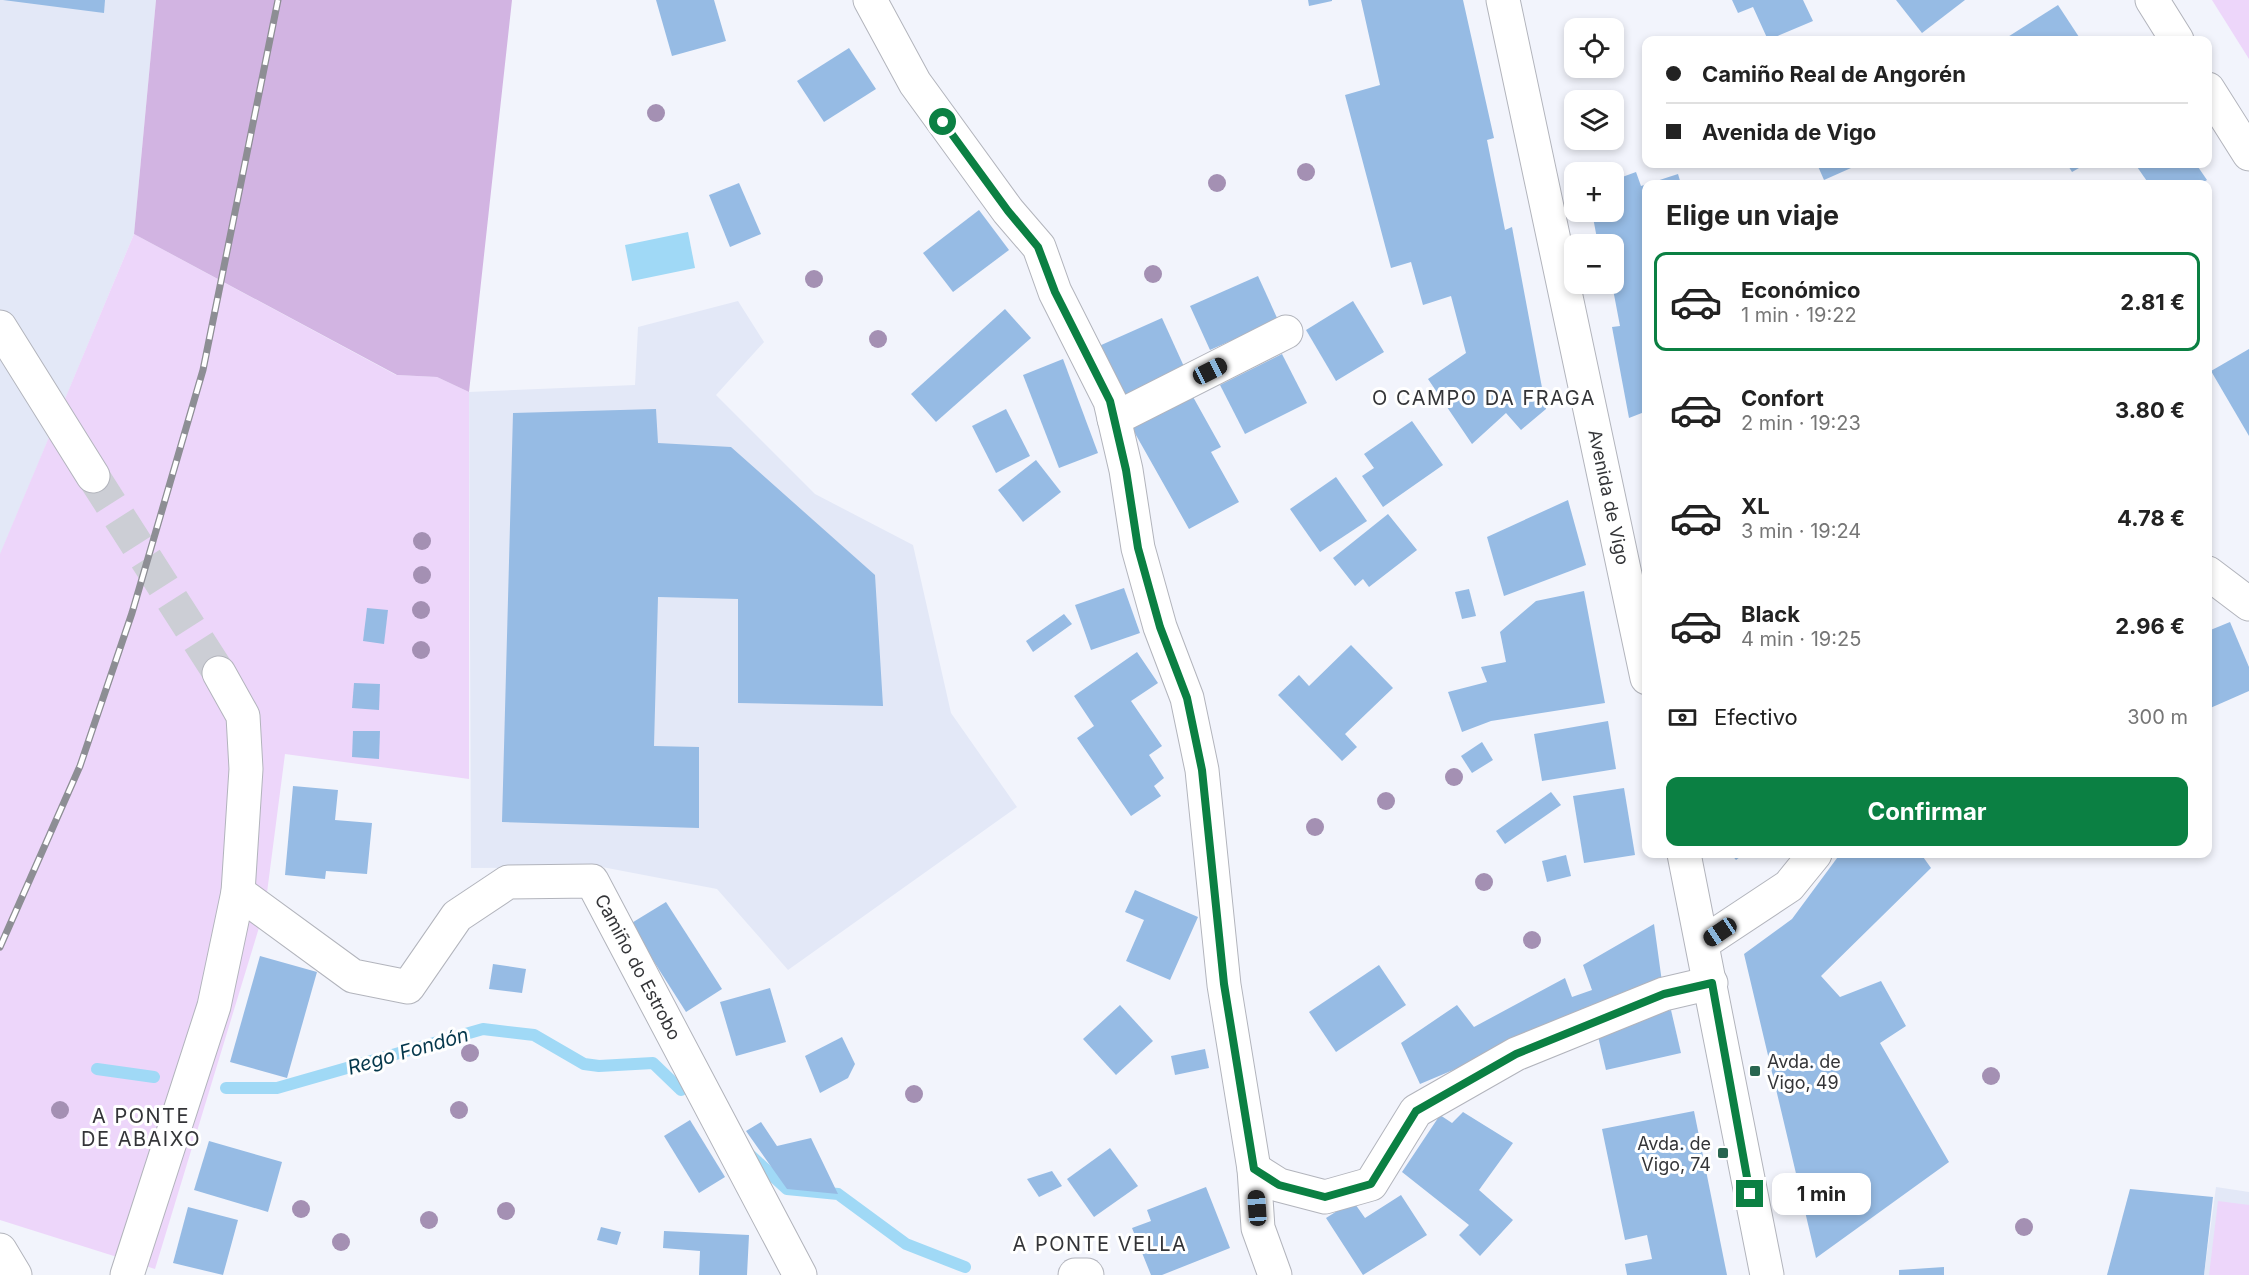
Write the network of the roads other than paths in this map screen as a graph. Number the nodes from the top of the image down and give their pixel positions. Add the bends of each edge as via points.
1 (870, 0) edge
2 (1503, 0) edge
3 (2152, 0) edge
4 (2174, 36) edge
5 (2212, 95) edge
6 (2249, 154) edge
7 (0, 327) edge
8 (1286, 332) dead end
9 (1114, 419) junction
10 (93, 476) tunnel mouth
11 (2212, 576) edge
12 (2249, 604) edge
13 (1642, 654) edge
14 (219, 673) tunnel mouth
15 (1685, 858) edge
16 (1812, 858) edge
17 (238, 891) junction
18 (1703, 943) junction
19 (1712, 983) junction
20 (1254, 1169) junction
21 (127, 1275) edge
22 (800, 1275) edge
23 (1075, 1275) edge
24 (1088, 1275) edge
25 (1275, 1275) edge
26 (1767, 1275) edge

1 - 9 main road via 915,83 1038,247 1055,292 1110,401
2 - 13 main road, Avenida de Vigo
3 - 4 main road
5 - 6 main road
7 - 10 main road
8 - 9 main road
9 - 20 main road via 1138,548 1160,627 1187,698 1202,770 1224,984
11 - 12 main road
14 - 17 main road via 243,716 246,769
15 - 18 main road
16 - 18 main road via 1789,886
17 - 21 main road via 214,1006
17 - 22 main road, Camiño do Estrobo via 353,976 408,987 458,916 508,882 592,881
18 - 19 main road
19 - 20 main road via 1664,994 1516,1054 1426,1105 1416,1111 1371,1184 1325,1197 1279,1185
19 - 26 main road
20 - 25 main road via 1258,1228
23 - 24 main road

